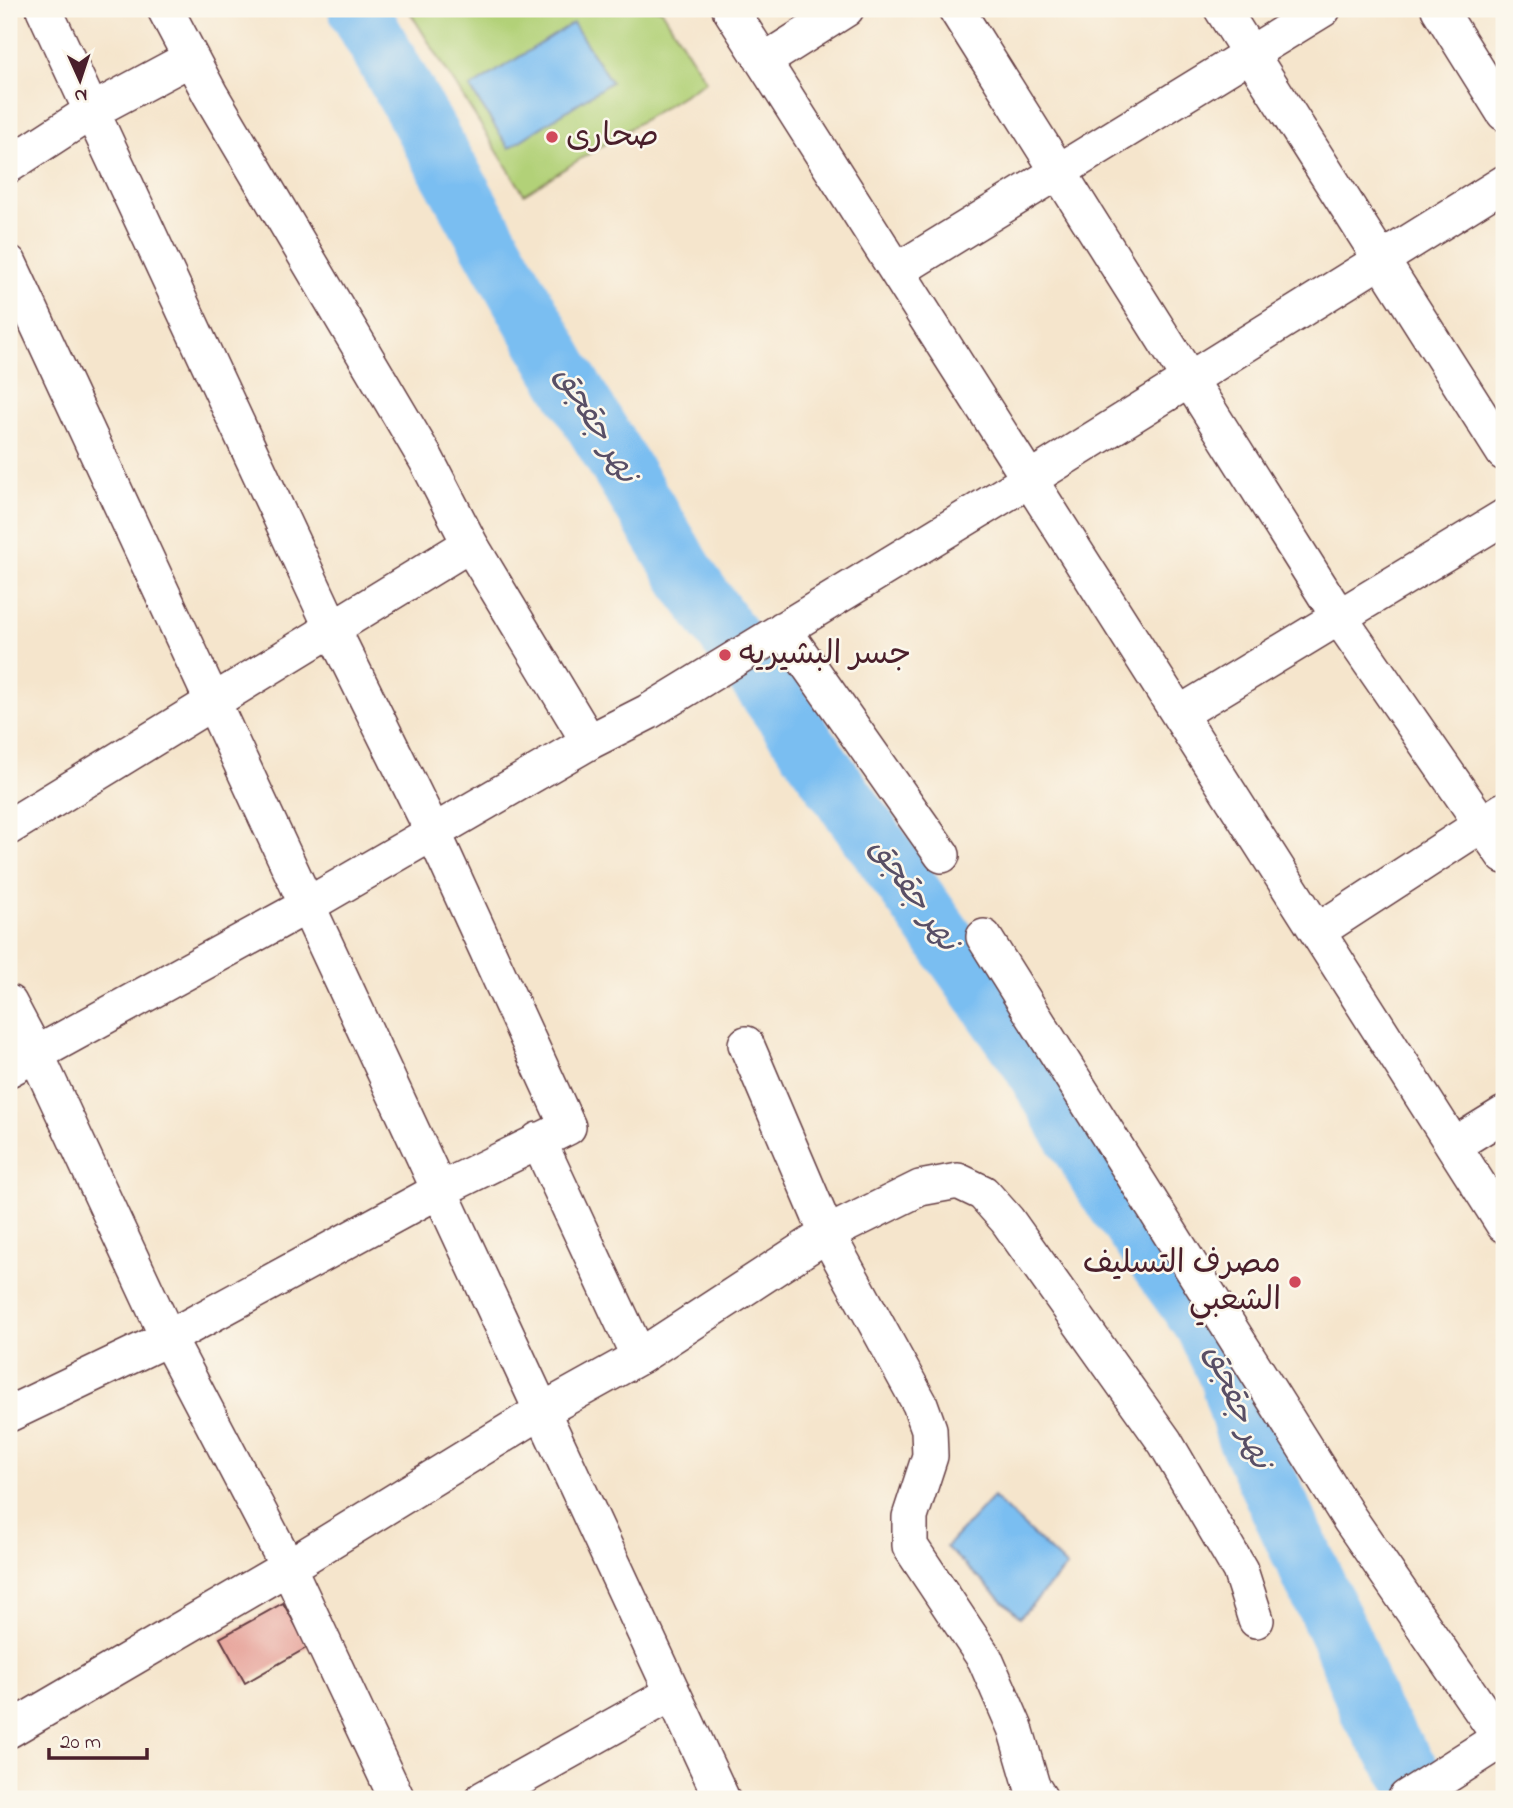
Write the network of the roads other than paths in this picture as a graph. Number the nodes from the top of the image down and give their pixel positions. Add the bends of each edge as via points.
1 (44, 9) edge
2 (165, 9) edge
3 (730, 9) edge
4 (846, 9) edge
5 (956, 9) edge
6 (1222, 9) edge
7 (1323, 9) edge
8 (1439, 9) edge
9 (1251, 53) junction
10 (191, 58) junction
11 (764, 61) junction
12 (92, 111) junction
13 (1504, 113) edge
14 (9, 165) edge
15 (1058, 172) junction
16 (1504, 183) edge
17 (1381, 259) junction
18 (9, 263) edge
19 (897, 271) junction
20 (1188, 378) junction
21 (1504, 453) edge
22 (1030, 479) junction
23 (1504, 517) edge
24 (470, 544) junction
25 (1339, 617) junction
26 (332, 628) junction
27 (769, 638) junction
28 (214, 701) junction
29 (1179, 715) junction
30 (589, 742) junction
31 (1494, 816) edge
32 (9, 827) edge
33 (434, 834) junction
34 (943, 855) dead end
35 (1504, 856) edge
36 (308, 905) junction
37 (1318, 931) junction
38 (984, 937) dead end
39 (9, 1003) edge
40 (746, 1044) dead end
41 (22, 1061) edge
42 (1504, 1114) edge
43 (538, 1140) junction
44 (1454, 1145) junction
45 (440, 1190) junction
46 (1504, 1225) edge
47 (827, 1234) junction
48 (168, 1338) junction
49 (639, 1357) junction
50 (540, 1412) junction
51 (9, 1414) edge
52 (288, 1567) junction
53 (1256, 1620) dead end
54 (670, 1694) junction
55 (9, 1730) edge
56 (1494, 1744) edge
57 (397, 1799) edge
58 (482, 1799) edge
59 (722, 1799) edge
60 (1040, 1799) edge
61 (1407, 1799) edge

1 - 12 street
2 - 10 street
3 - 11 street
4 - 11 street
5 - 15 street
6 - 9 street
7 - 9 street
8 - 13 street
9 - 15 street
9 - 17 street
10 - 12 street
10 - 24 street via 426,458
11 - 19 street
12 - 14 street
12 - 26 street
15 - 19 street
15 - 20 street
16 - 17 street
17 - 20 street
17 - 21 street
18 - 28 street
19 - 22 street
20 - 22 street
20 - 25 street
22 - 27 street
22 - 29 street
23 - 25 street
24 - 26 street
24 - 30 street
25 - 29 street
25 - 31 street
26 - 28 street
26 - 33 street
27 - 30 street via 648,712
27 - 34 street
28 - 32 street
28 - 36 street
29 - 37 street
30 - 33 street
31 - 35 street
31 - 37 street
33 - 36 street
33 - 43 street via 568,1126
36 - 41 street
36 - 45 street
37 - 44 street
38 - 56 street
39 - 41 street
40 - 47 street
41 - 48 street
42 - 44 street
43 - 45 street
43 - 49 street
44 - 46 street
45 - 48 street
45 - 50 street
47 - 49 street
47 - 53 street via 920,1188 958,1181 982,1193 1007,1220 1166,1443 1240,1570
47 - 60 street via 920,1404 929,1429 930,1456 910,1517 911,1546 985,1659
48 - 51 street
48 - 52 street
49 - 50 street
50 - 52 street
50 - 54 street
52 - 55 street
52 - 57 street
54 - 58 street
54 - 59 street
56 - 61 highway

